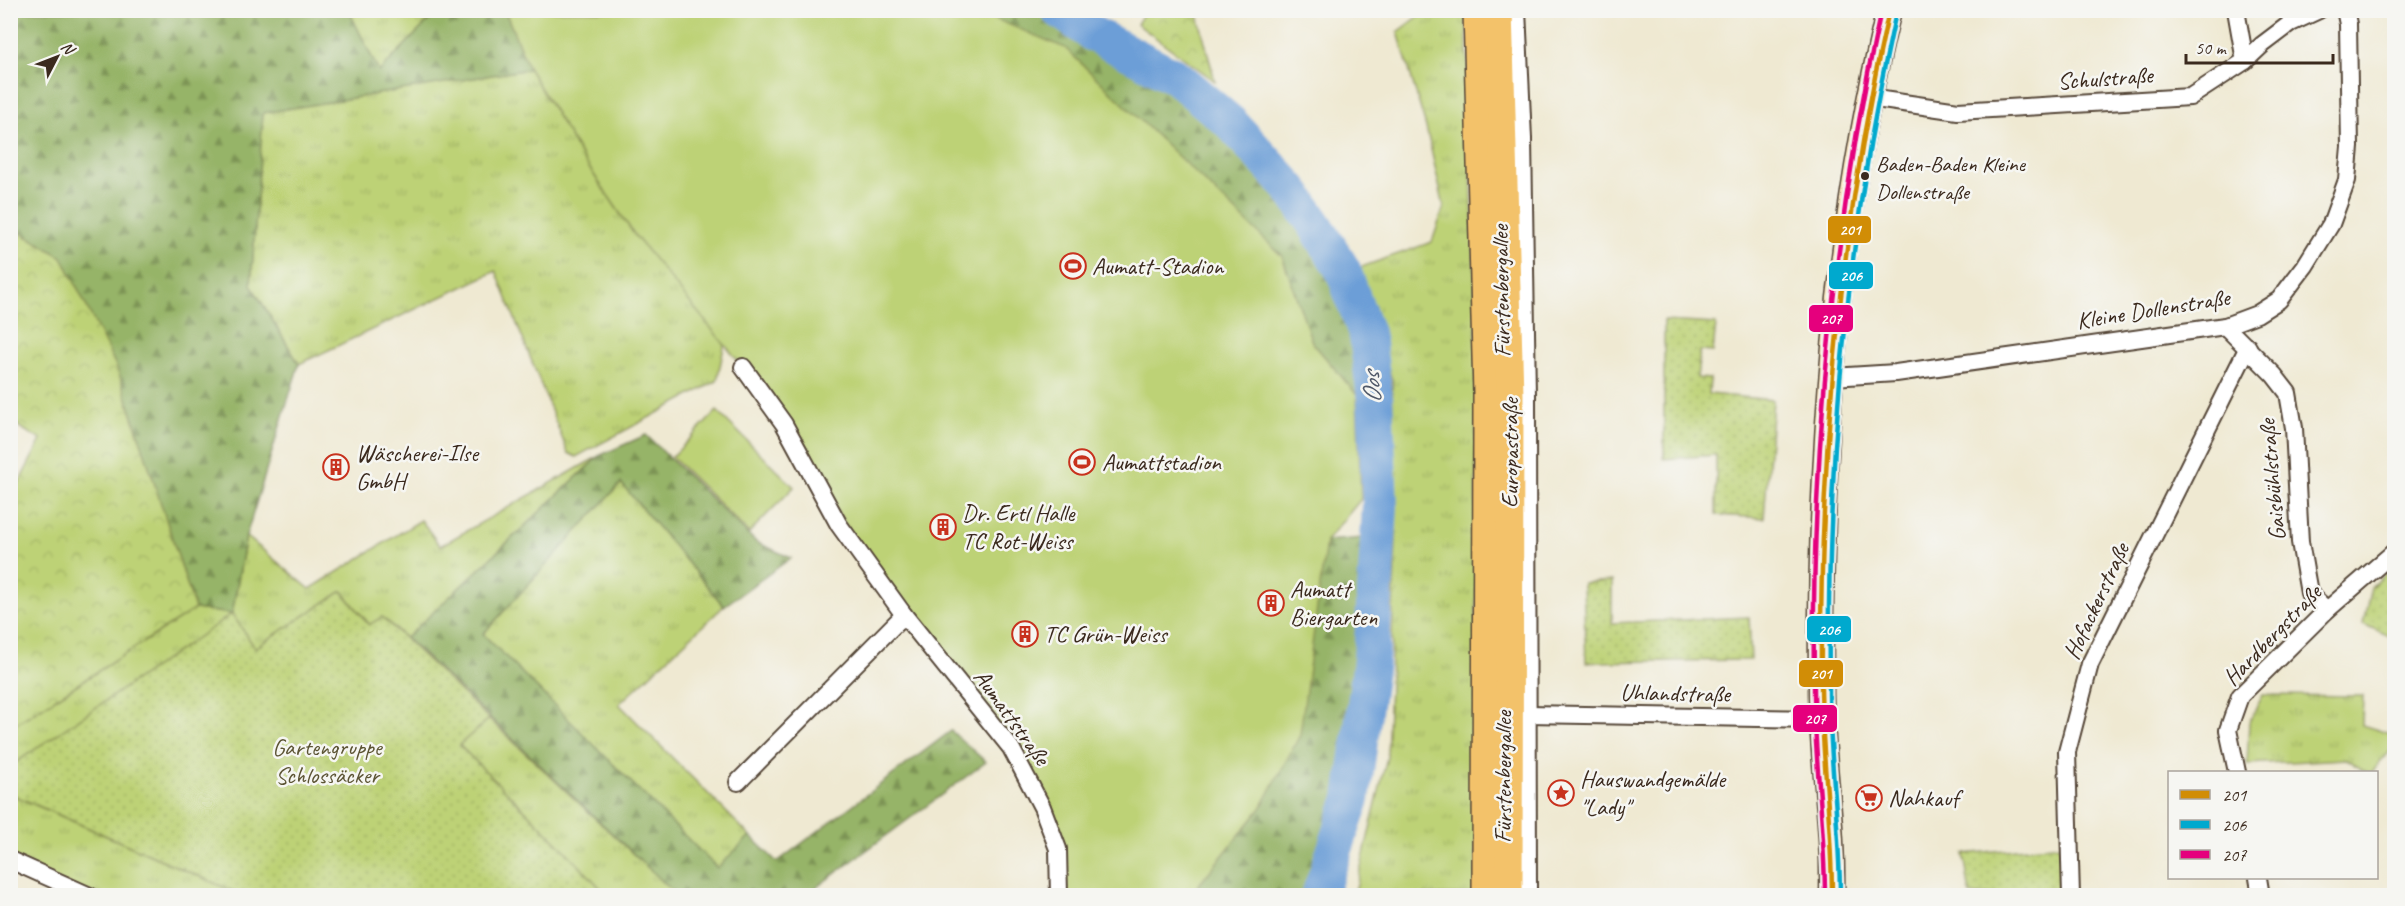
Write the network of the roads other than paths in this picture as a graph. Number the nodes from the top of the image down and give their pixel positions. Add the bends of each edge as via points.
1 (1477, 10) edge
2 (1499, 10) edge
3 (1517, 10) edge
4 (1889, 10) edge
5 (2236, 10) edge
6 (2319, 10) edge
7 (2345, 10) edge
8 (2245, 61) junction
9 (1869, 98) junction
10 (2224, 326) junction
11 (2248, 347) junction
12 (743, 367) dead end
13 (1832, 377) junction
14 (2394, 552) edge
15 (2327, 610) junction
16 (904, 615) junction
17 (1527, 714) junction
18 (1821, 719) junction
19 (2236, 771) edge
20 (738, 782) dead end
21 (10, 860) edge
22 (2258, 879) edge
23 (90, 896) edge
24 (1059, 896) edge
25 (1486, 896) edge
26 (1509, 896) edge
27 (1528, 896) edge
28 (1832, 896) edge
29 (2071, 896) edge
30 (2261, 896) edge

1 - 25 main road, Europastraße via 1487,394
2 - 26 main road, Europastraße via 1510,395
3 - 17 street, Fürstenbergallee via 1523,139
4 - 9 street
5 - 8 street
6 - 8 street, Schulstraße via 2291,23
7 - 10 street, Kleine Dollenstraße via 2350,147 2347,180 2331,224 2279,300 2257,314
8 - 9 street, Schulstraße via 2190,97 1958,111
9 - 13 street via 1853,180
10 - 11 street, Gaisbühlstraße
10 - 13 street, Kleine Dollenstraße via 1896,373
11 - 15 street, Gaisbühlstraße via 2288,393 2294,428 2300,542 2309,593
11 - 29 street, Hofackerstraße via 2090,664 2067,752
12 - 16 street, Aumattstraße via 784,424 839,525
13 - 18 street via 1821,568
14 - 15 street, Hardbergstraße
15 - 19 street, Hardbergstraße via 2240,696 2228,730
16 - 20 street
16 - 24 street, Aumattstraße via 1011,748 1027,776 1058,849
17 - 18 street, Uhlandstraße
17 - 27 street, Fürstenbergallee
18 - 28 street via 1834,846
21 - 23 street
22 - 30 street

